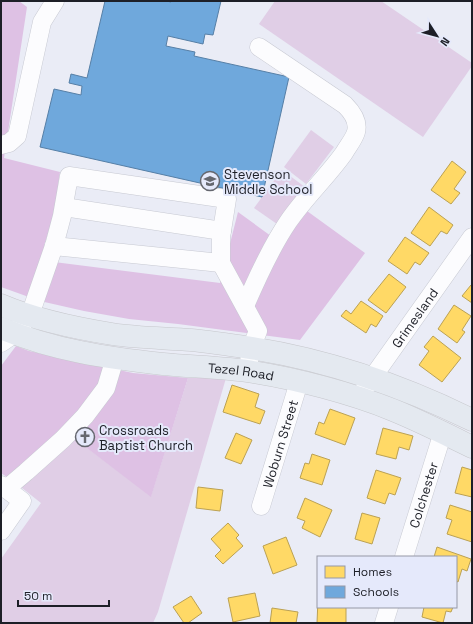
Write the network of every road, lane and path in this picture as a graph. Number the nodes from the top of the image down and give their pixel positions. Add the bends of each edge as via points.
1 (47, 4) edge
2 (259, 47) dead end
3 (1, 145) edge
4 (64, 207) junction
5 (222, 231) junction
6 (472, 237) edge
7 (54, 246) junction
8 (222, 263) junction
9 (1, 305) edge
10 (245, 306) junction
11 (30, 315) junction
12 (5, 335) edge
13 (251, 348) junction
14 (115, 358) junction
15 (247, 371) junction
16 (371, 379) junction
17 (299, 382) junction
18 (358, 398) junction
19 (472, 420) edge
20 (443, 432) junction
21 (472, 447) edge
22 (4, 487) edge
23 (261, 506) dead end
24 (1, 531) edge
25 (404, 556) edge
26 (389, 608) edge
27 (384, 623) edge

1 - 3 street via 17,136 9,143
2 - 10 street via 345,105 353,114 356,131 335,164 288,222 255,282
4 - 5 street
4 - 5 street via 69,176 226,199
4 - 7 street
5 - 8 street
6 - 16 street, Grimesland
7 - 8 street
7 - 11 street
8 - 10 street
9 - 11 main road, Tezel Road
10 - 13 street via 258,331
11 - 12 street
11 - 13 main road, Tezel Road via 113,334 193,340
12 - 14 main road, Tezel Road
13 - 15 street
13 - 16 main road, Tezel Road
14 - 15 main road, Tezel Road
14 - 22 street via 106,388 85,416 26,472
15 - 17 main road, Tezel Road
16 - 18 street, Grimesland
16 - 19 main road, Tezel Road via 411,392
17 - 18 main road, Tezel Road
17 - 23 street, Woburn Street
18 - 20 main road, Tezel Road
20 - 21 main road, Tezel Road
20 - 25 street, Colchester
22 - 24 street via 22,501
26 - 27 street

